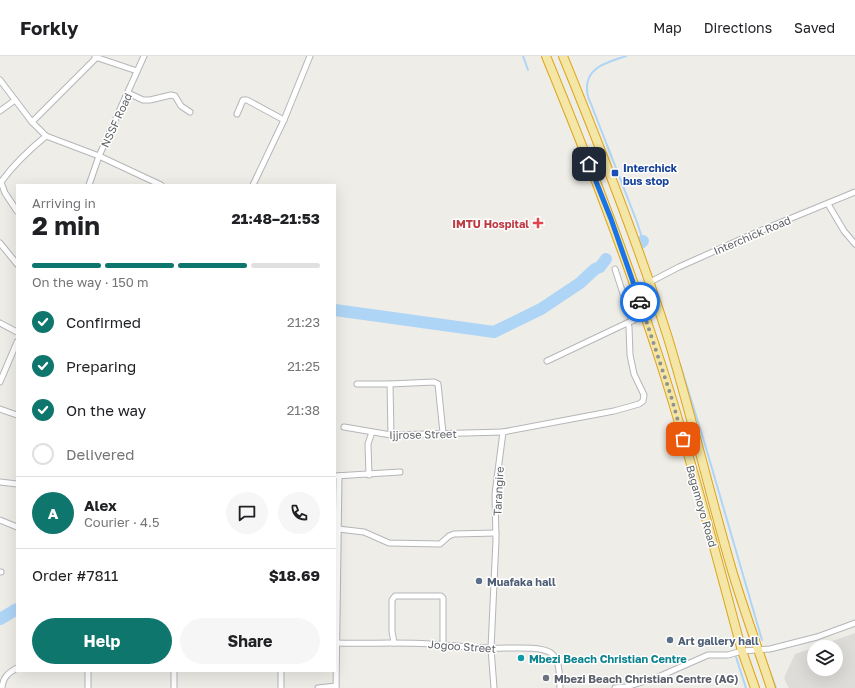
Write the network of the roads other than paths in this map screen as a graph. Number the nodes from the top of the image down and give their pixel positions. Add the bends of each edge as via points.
1 (144, 56) edge
2 (310, 56) edge
3 (546, 56) edge
4 (564, 56) edge
5 (95, 57) edge
6 (137, 71) junction
7 (0, 80) edge
8 (128, 93) junction
9 (15, 100) junction
10 (0, 111) edge
11 (190, 112) dead end
12 (237, 114) dead end
13 (284, 120) junction
14 (32, 122) junction
15 (46, 136) junction
16 (99, 156) junction
17 (0, 181) edge
18 (89, 184) edge
19 (159, 184) edge
20 (254, 184) edge
21 (855, 192) edge
22 (828, 204) junction
23 (16, 210) edge
24 (0, 243) edge
25 (855, 244) edge
26 (16, 263) edge
27 (615, 269) dead end
28 (650, 282) junction
29 (644, 315) junction
30 (630, 322) junction
31 (0, 323) edge
32 (16, 331) edge
33 (16, 344) edge
34 (547, 361) dead end
35 (0, 382) edge
36 (357, 384) dead end
37 (390, 384) junction
38 (0, 409) edge
39 (16, 415) edge
40 (344, 427) dead end
41 (372, 432) junction
42 (503, 432) junction
43 (443, 433) junction
44 (391, 435) junction
45 (400, 472) dead end
46 (369, 475) junction
47 (337, 476) edge
48 (0, 482) edge
49 (16, 484) edge
50 (0, 520) edge
51 (16, 527) edge
52 (338, 529) junction
53 (496, 533) junction
54 (855, 623) edge
55 (336, 643) edge
56 (394, 643) junction
57 (443, 644) junction
58 (491, 648) junction
59 (742, 651) junction
60 (758, 651) junction
61 (16, 669) edge
62 (88, 672) edge
63 (174, 672) edge
64 (280, 672) edge
65 (336, 687) edge
66 (2, 688) edge
67 (88, 688) edge
68 (174, 688) edge
69 (281, 688) edge
70 (318, 688) edge
71 (494, 688) edge
72 (560, 688) edge
73 (615, 688) edge
74 (621, 688) edge
75 (755, 688) edge
76 (772, 688) edge

1 - 6 street, NSSF Road
2 - 13 street
3 - 29 highway, Bagamoyo Road via 619,242
4 - 28 highway, Bagamoyo Road
5 - 6 street
5 - 14 street
6 - 8 street, NSSF Road
7 - 9 street
8 - 11 street via 143,100 175,96 181,106
8 - 16 street, NSSF Road
9 - 10 street
9 - 14 street
12 - 13 street via 243,100 247,100
13 - 20 street
14 - 15 street
15 - 16 street
15 - 17 street
16 - 18 street, NSSF Road
16 - 19 street
17 - 23 street
21 - 22 street, Interchick Road
22 - 25 street
22 - 28 street, Interchick Road via 755,233
24 - 26 street
27 - 30 street
28 - 60 highway, Bagamoyo Road via 731,568
29 - 30 street
29 - 59 highway, Bagamoyo Road via 671,396
30 - 34 street
30 - 42 street via 630,355 634,374 644,395 643,401 614,411
31 - 32 street
33 - 35 street
36 - 37 street
37 - 43 street via 438,384
37 - 44 street
38 - 39 street
40 - 41 street, Ijjrose Street
41 - 44 street, Ijjrose Street
41 - 46 street via 368,444
42 - 43 street, Ijjrose Street
42 - 53 street, Tarangire via 495,494
43 - 44 street, Ijjrose Street
45 - 46 street
46 - 47 street
47 - 52 street
48 - 49 street
50 - 51 street
52 - 53 street via 364,532 389,543 420,545 440,544 454,534
52 - 55 street
53 - 58 street, Tarangire
54 - 60 street
55 - 56 street, Jogoo Street
55 - 65 street
56 - 57 street, Jogoo Street
56 - 57 street via 391,622 394,597 441,596
57 - 58 street, Jogoo Street
58 - 71 street, Tarangire
58 - 72 street, Jogoo Street via 533,648 552,653 559,668
59 - 60 street
59 - 74 street via 708,655 658,677
59 - 75 highway, Bagamoyo Road
60 - 76 highway, Bagamoyo Road
61 - 66 street via 3,680
62 - 67 street
63 - 68 street
64 - 69 street
65 - 70 street
73 - 74 street

